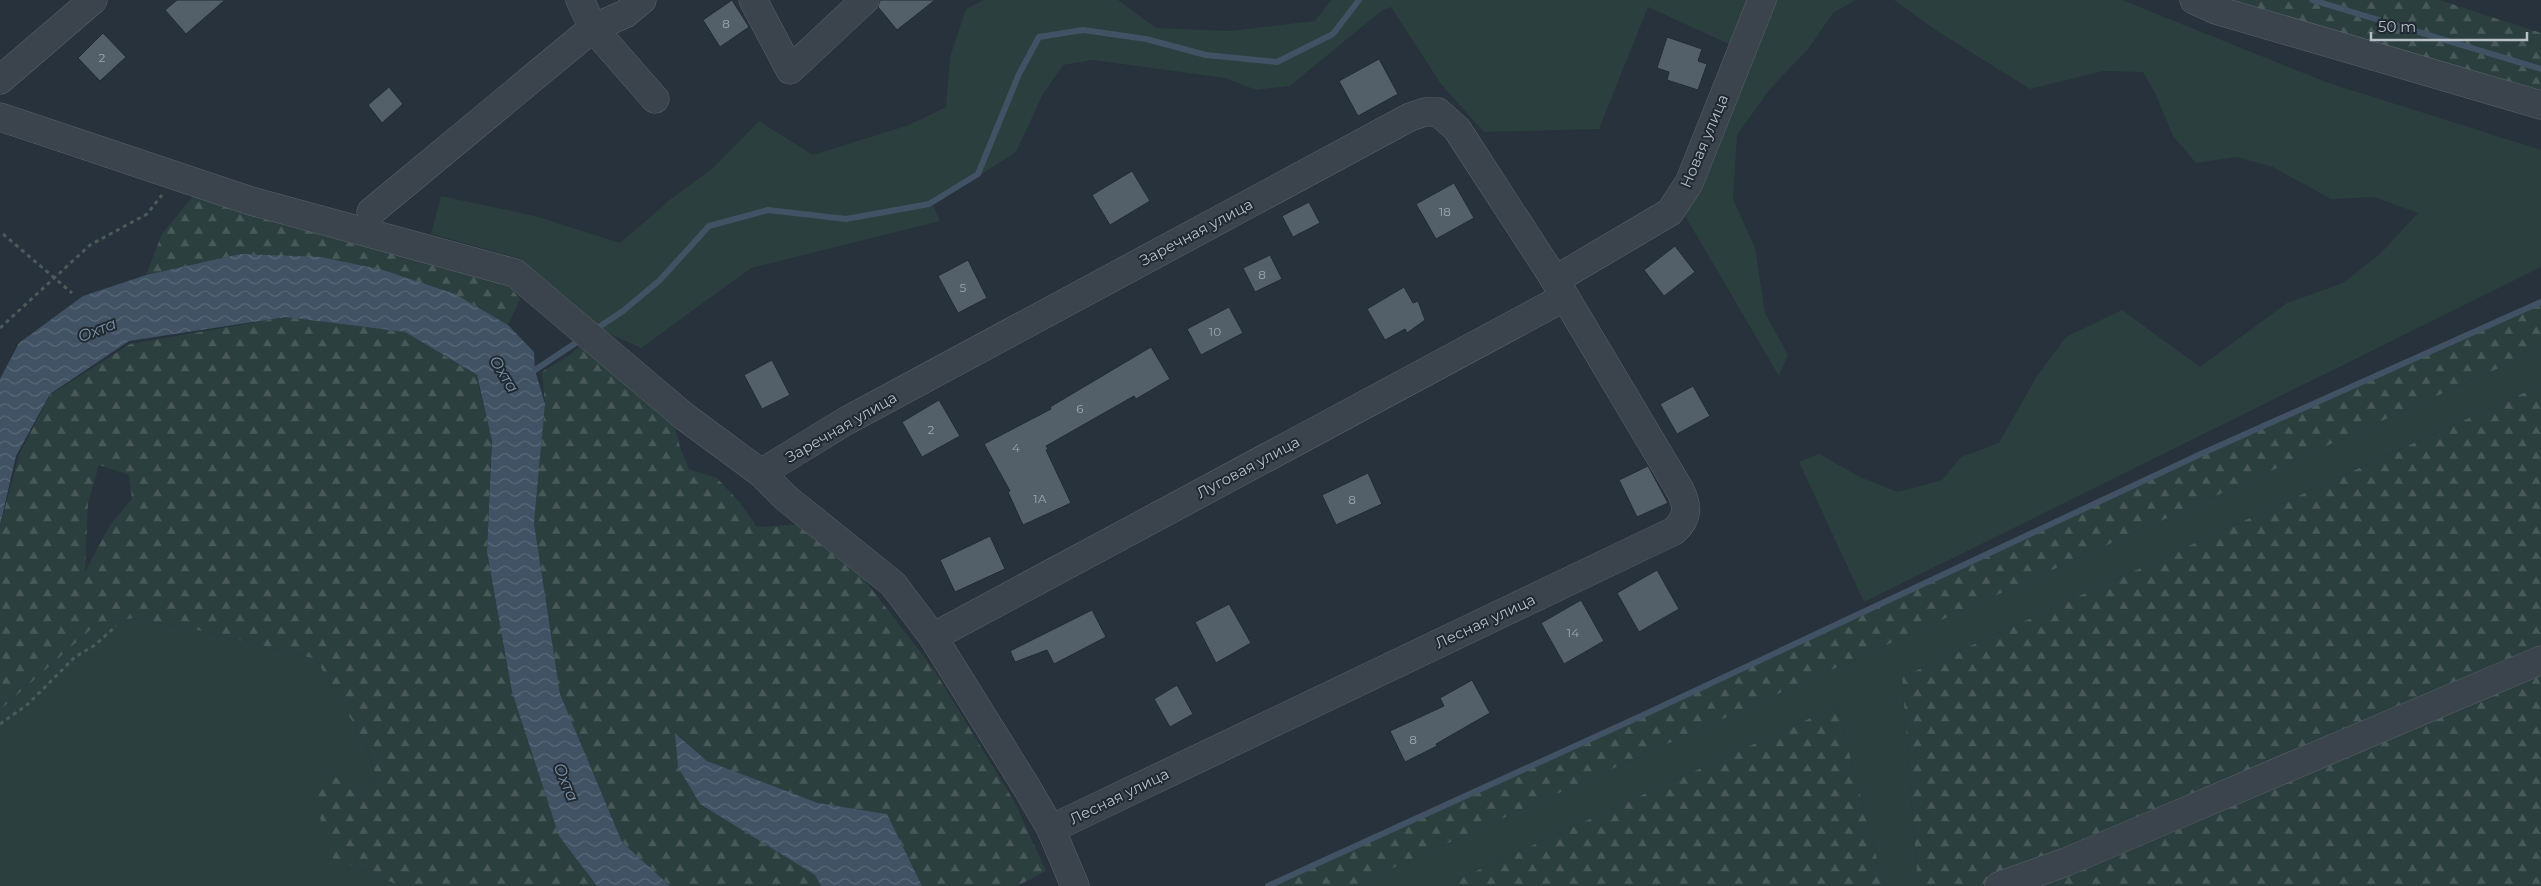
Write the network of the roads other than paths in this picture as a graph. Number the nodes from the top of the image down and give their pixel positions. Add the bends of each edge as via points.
1 (93, 0) edge
2 (580, 0) edge
3 (642, 0) edge
4 (753, 0) edge
5 (865, 0) edge
6 (1762, 0) edge
7 (2194, 0) edge
8 (593, 28) junction
9 (0, 80) edge
10 (656, 99) dead end
11 (2541, 104) edge
12 (0, 117) edge
13 (371, 212) dead end
14 (1559, 289) junction
15 (761, 473) junction
16 (933, 637) junction
17 (2541, 660) edge
18 (1051, 829) junction
19 (1075, 886) edge
20 (1999, 886) edge

1 - 9 street
2 - 8 street
3 - 8 street via 625,14
4 - 5 street via 790,70
6 - 14 street, Новая улица via 1689,183 1670,212
7 - 11 street via 2216,10
8 - 10 street
8 - 13 street
12 - 15 street via 251,202 515,273 685,417
14 - 15 street, Заречная улица via 1456,129 1438,112 1425,112 1410,117 846,421
14 - 16 street, Луговая улица
14 - 18 street, Лесная улица via 1680,490 1687,504 1686,517 1680,525 1674,531
15 - 16 street via 786,498 893,584
16 - 18 street
17 - 20 street via 2066,862
18 - 19 street

